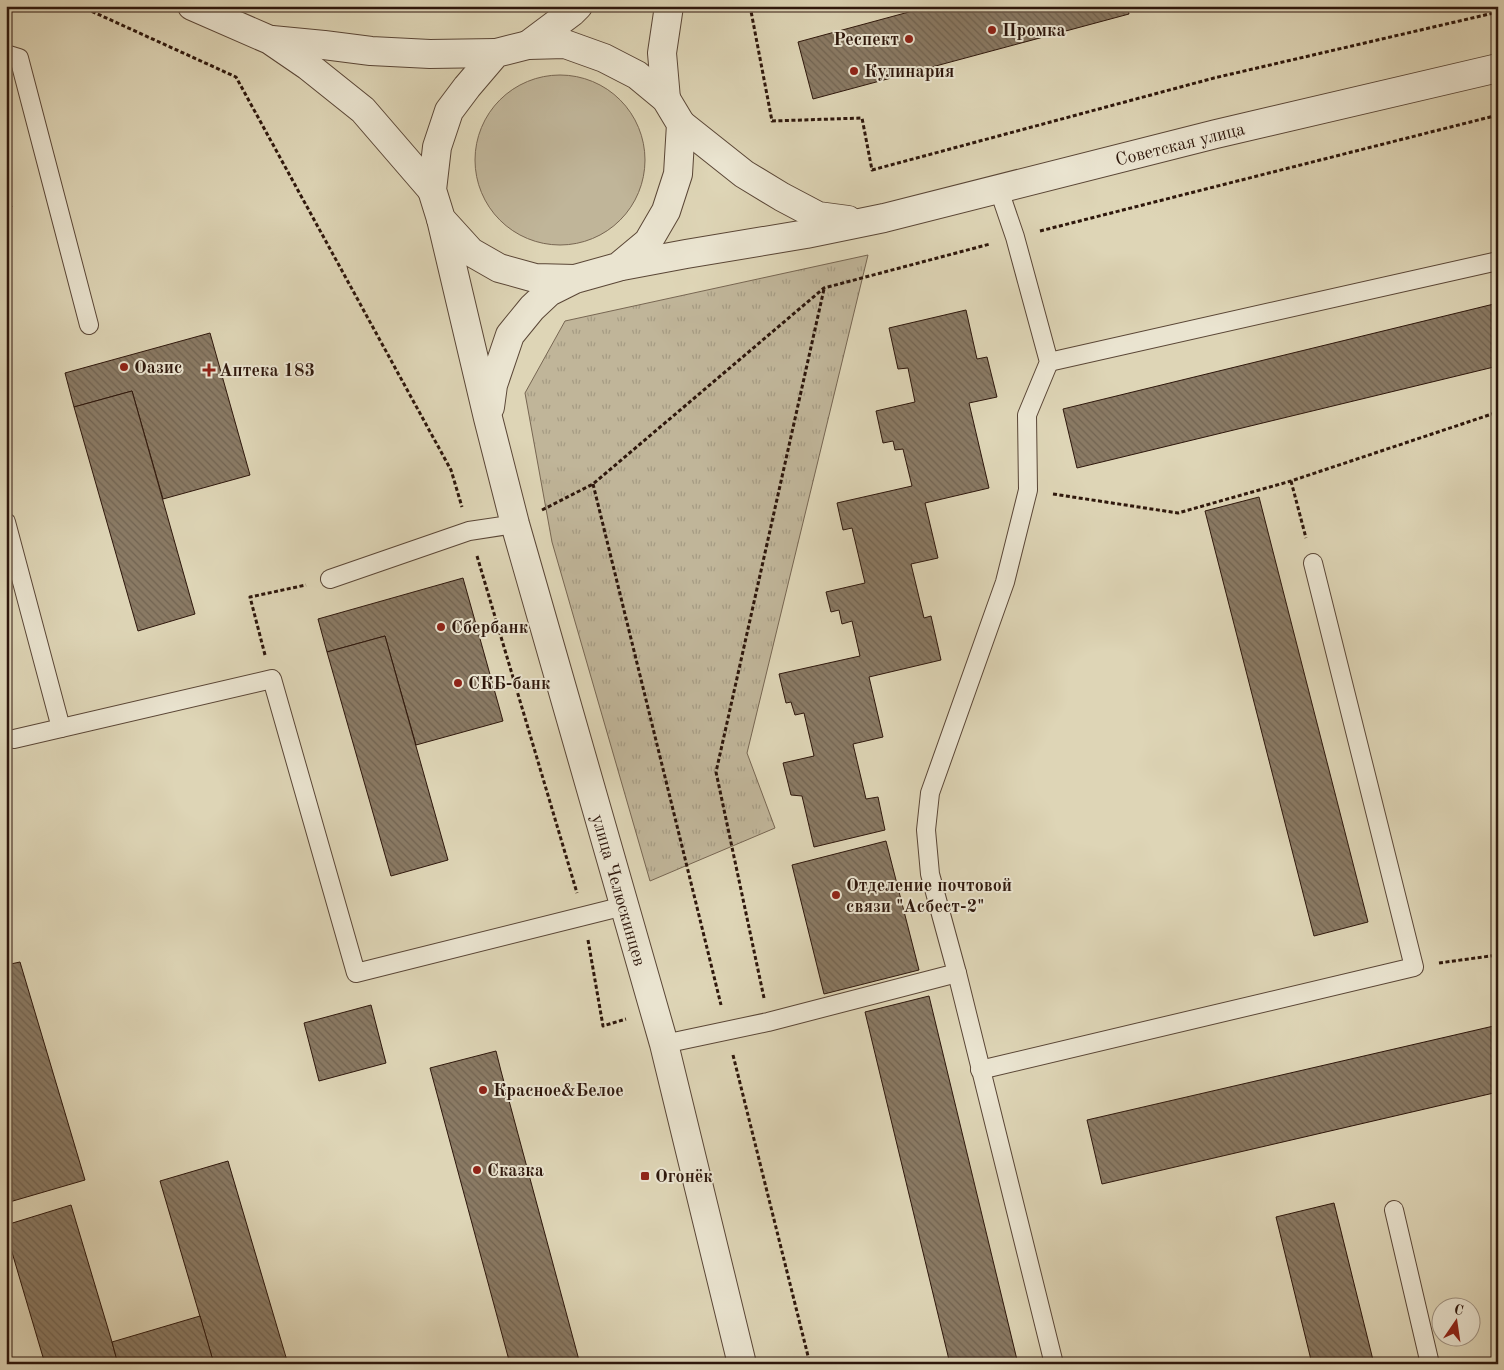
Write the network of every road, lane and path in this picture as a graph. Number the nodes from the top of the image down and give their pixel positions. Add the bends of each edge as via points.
1 (80, 6) edge
2 (192, 6) edge
3 (578, 6) edge
4 (669, 6) edge
5 (750, 6) edge
6 (1498, 12) edge
7 (270, 40) junction
8 (528, 45) junction
9 (496, 53) junction
10 (6, 54) edge
11 (1498, 68) edge
12 (666, 99) junction
13 (1498, 115) edge
14 (681, 124) junction
15 (432, 190) junction
16 (999, 190) junction
17 (442, 219) junction
18 (864, 222) junction
19 (1015, 237) junction
20 (1498, 261) edge
21 (618, 267) junction
22 (575, 278) junction
23 (824, 288) junction
24 (89, 325) dead end
25 (1049, 362) junction
26 (1498, 412) edge
27 (488, 418) junction
28 (1292, 481) junction
29 (593, 484) junction
30 (1028, 490) junction
31 (6, 522) edge
32 (515, 524) junction
33 (469, 531) junction
34 (1313, 563) joint
35 (330, 580) joint
36 (272, 680) junction
37 (61, 728) junction
38 (14, 739) dead end
39 (624, 906) junction
40 (584, 916) junction
41 (1498, 955) edge
42 (1414, 967) junction
43 (957, 972) junction
44 (653, 1011) junction
45 (768, 1022) junction
46 (727, 1030) junction
47 (664, 1044) junction
48 (980, 1070) junction
49 (1394, 1210) dead end
50 (742, 1364) edge
51 (810, 1364) edge
52 (1054, 1364) edge
53 (1430, 1364) edge

1 - 33 path via 236,76 451,470
2 - 7 street
3 - 8 street
4 - 12 street via 662,53
5 - 6 path via 772,121 862,118 872,170 1206,80
7 - 9 street via 371,51
7 - 15 street via 363,110
8 - 9 street
8 - 12 street via 565,44 604,58 637,75
9 - 15 street via 449,111 437,147
10 - 24 lane via 20,58
11 - 16 street, Советская улица via 1216,134
12 - 14 street
13 - 19 path
14 - 18 street via 744,174 818,216
14 - 21 street via 678,174 666,211 648,242
15 - 17 street, улица Челюскинцев
16 - 18 street, Советская улица
16 - 19 lane
17 - 22 street via 471,252 499,268 535,278
17 - 27 street, улица Челюскинцев
18 - 21 street, Советская улица
19 - 23 path
19 - 25 lane
20 - 25 lane
21 - 22 street, Советская улица
22 - 27 street via 549,292 510,335 493,384
23 - 29 path
23 - 45 path via 716,772
25 - 30 lane via 1027,415
26 - 28 path
27 - 32 street, улица Челюскинцев
28 - 30 path via 1178,513
28 - 34 path
29 - 32 path
29 - 46 path
30 - 43 lane via 1005,582 930,793 926,830 930,874
31 - 37 lane
32 - 33 lane
32 - 39 street, улица Челюскинцев
33 - 35 lane
33 - 40 path
34 - 42 lane
35 - 36 path via 250,598
36 - 37 lane
36 - 40 lane via 356,973
37 - 38 lane
39 - 40 lane
39 - 44 street, улица Челюскинцев
40 - 44 path via 603,1026
41 - 42 path
42 - 48 lane
43 - 45 lane
43 - 48 lane
44 - 47 street, улица Челюскинцев
45 - 46 lane
46 - 47 lane
46 - 51 path
47 - 50 street, улица Челюскинцев
48 - 52 lane
49 - 53 lane

